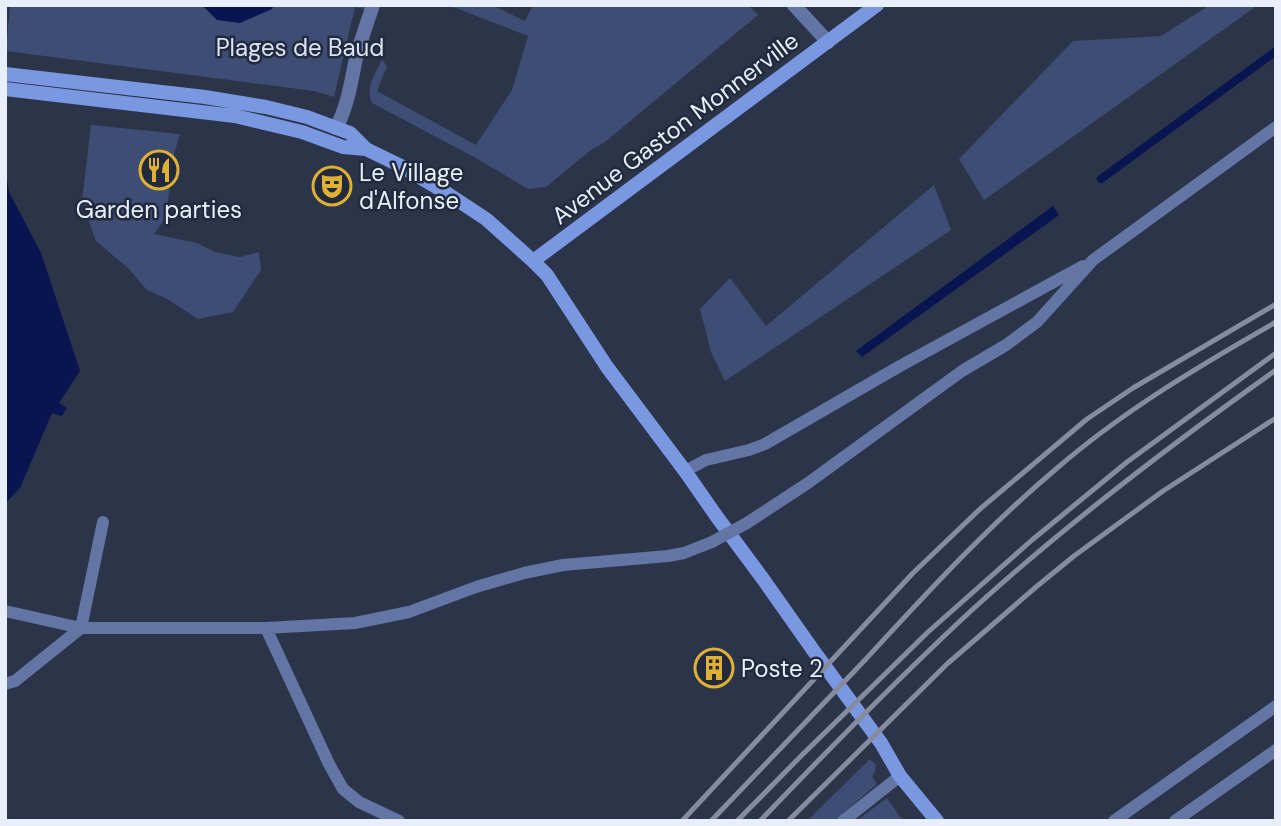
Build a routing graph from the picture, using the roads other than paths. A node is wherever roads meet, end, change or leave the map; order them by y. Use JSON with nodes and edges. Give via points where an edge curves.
{"nodes":[{"id":1,"x":373,"y":5,"type":"edge"},
{"id":2,"x":794,"y":5,"type":"edge"},
{"id":3,"x":877,"y":5,"type":"edge"},
{"id":4,"x":828,"y":42,"type":"junction"},
{"id":5,"x":6,"y":74,"type":"edge"},
{"id":6,"x":5,"y":89,"type":"edge"},
{"id":7,"x":1276,"y":127,"type":"edge"},
{"id":8,"x":337,"y":128,"type":"junction"},
{"id":9,"x":366,"y":149,"type":"junction"},
{"id":10,"x":1093,"y":260,"type":"junction"},
{"id":11,"x":533,"y":261,"type":"junction"},
{"id":12,"x":685,"y":471,"type":"junction"},
{"id":13,"x":103,"y":522,"type":"dead end"},
{"id":14,"x":5,"y":611,"type":"edge"},
{"id":15,"x":81,"y":628,"type":"junction"},
{"id":16,"x":266,"y":628,"type":"junction"},
{"id":17,"x":5,"y":684,"type":"edge"},
{"id":18,"x":1276,"y":706,"type":"edge"},
{"id":19,"x":1276,"y":750,"type":"edge"},
{"id":20,"x":900,"y":776,"type":"junction"},
{"id":21,"x":399,"y":821,"type":"edge"},
{"id":22,"x":843,"y":821,"type":"edge"},
{"id":23,"x":937,"y":821,"type":"edge"},
{"id":24,"x":1114,"y":821,"type":"edge"},
{"id":25,"x":1175,"y":821,"type":"edge"}],
"edges":[{"from":1,"to":8,"type":"street"},
{"from":2,"to":4,"type":"street"},
{"from":3,"to":4,"type":"main road","name":"Avenue Gaston Monnerville"},
{"from":4,"to":11,"type":"main road","name":"Avenue Gaston Monnerville"},
{"from":5,"to":8,"type":"main road","via":[[238,102]]},
{"from":6,"to":9,"type":"main road","via":[[235,116]]},
{"from":7,"to":10,"type":"lane"},
{"from":8,"to":9,"type":"main road","via":[[350,133]]},
{"from":9,"to":11,"type":"main road","via":[[476,212]]},
{"from":10,"to":12,"type":"lane","via":[[765,444],[706,460]]},
{"from":10,"to":16,"type":"lane","bridge":true,"via":[[1037,322],[1006,345],[962,371],[808,483],[712,542],[668,556],[524,573],[381,619]]},
{"from":11,"to":12,"type":"main road"},
{"from":12,"to":20,"type":"main road"},
{"from":13,"to":15,"type":"lane"},
{"from":14,"to":15,"type":"lane"},
{"from":15,"to":16,"type":"lane"},
{"from":15,"to":17,"type":"lane","via":[[15,681]]},
{"from":16,"to":21,"type":"lane","via":[[343,789]]},
{"from":18,"to":24,"type":"lane"},
{"from":19,"to":25,"type":"lane"},
{"from":20,"to":22,"type":"lane"},
{"from":20,"to":23,"type":"main road"}]}
